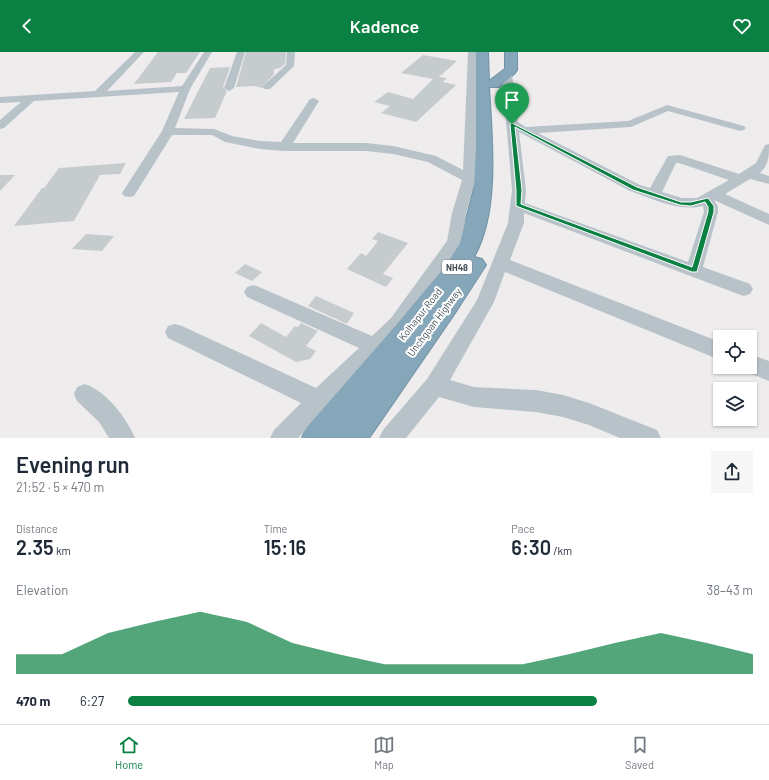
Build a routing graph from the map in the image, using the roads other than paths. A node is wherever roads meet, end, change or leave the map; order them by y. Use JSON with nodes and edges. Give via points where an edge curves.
{"nodes":[{"id":1,"x":140,"y":52,"type":"edge"},
{"id":2,"x":208,"y":52,"type":"edge"},
{"id":3,"x":241,"y":52,"type":"edge"},
{"id":4,"x":291,"y":52,"type":"edge"},
{"id":5,"x":472,"y":52,"type":"edge"},
{"id":6,"x":482,"y":52,"type":"edge"},
{"id":7,"x":492,"y":52,"type":"edge"},
{"id":8,"x":511,"y":52,"type":"edge"},
{"id":9,"x":500,"y":79,"type":"junction"},
{"id":10,"x":267,"y":87,"type":"dead end"},
{"id":11,"x":229,"y":88,"type":"dead end"},
{"id":12,"x":186,"y":89,"type":"junction"},
{"id":13,"x":98,"y":94,"type":"junction"},
{"id":14,"x":31,"y":98,"type":"junction"},
{"id":15,"x":0,"y":100,"type":"edge"},
{"id":16,"x":314,"y":101,"type":"dead end"},
{"id":17,"x":0,"y":126,"type":"edge"},
{"id":18,"x":518,"y":127,"type":"junction"},
{"id":19,"x":740,"y":128,"type":"dead end"},
{"id":20,"x":168,"y":131,"type":"junction"},
{"id":21,"x":284,"y":147,"type":"junction"},
{"id":22,"x":769,"y":148,"type":"edge"},
{"id":23,"x":765,"y":167,"type":"edge"},
{"id":24,"x":745,"y":176,"type":"junction"},
{"id":25,"x":469,"y":178,"type":"junction"},
{"id":26,"x":769,"y":180,"type":"edge"},
{"id":27,"x":128,"y":193,"type":"dead end"},
{"id":28,"x":653,"y":195,"type":"junction"},
{"id":29,"x":710,"y":197,"type":"junction"},
{"id":30,"x":518,"y":204,"type":"junction"},
{"id":31,"x":769,"y":220,"type":"edge"},
{"id":32,"x":501,"y":263,"type":"junction"},
{"id":33,"x":694,"y":270,"type":"junction"},
{"id":34,"x":744,"y":289,"type":"dead end"},
{"id":35,"x":253,"y":292,"type":"dead end"},
{"id":36,"x":175,"y":332,"type":"dead end"},
{"id":37,"x":374,"y":346,"type":"junction"},
{"id":38,"x":713,"y":349,"type":"edge"},
{"id":39,"x":757,"y":366,"type":"edge"},
{"id":40,"x":769,"y":371,"type":"edge"},
{"id":41,"x":435,"y":386,"type":"junction"},
{"id":42,"x":84,"y":394,"type":"dead end"},
{"id":43,"x":319,"y":400,"type":"junction"},
{"id":44,"x":123,"y":438,"type":"edge"},
{"id":45,"x":282,"y":438,"type":"edge"},
{"id":46,"x":318,"y":438,"type":"edge"},
{"id":47,"x":350,"y":438,"type":"edge"},
{"id":48,"x":391,"y":438,"type":"edge"},
{"id":49,"x":649,"y":438,"type":"edge"}],
"edges":[{"from":1,"to":13,"type":"street"},
{"from":2,"to":12,"type":"street"},
{"from":3,"to":11,"type":"street"},
{"from":4,"to":10,"type":"street","via":[[290,66]]},
{"from":5,"to":25,"type":"street"},
{"from":6,"to":46,"type":"highway","name":"Kolhapur Road","number":"NH48","via":[[483,188],[471,243],[455,270]]},
{"from":7,"to":9,"type":"highway","name":"Unchgoan Highway","number":"NH48"},
{"from":8,"to":9,"type":"highway","via":[[511,70]]},
{"from":9,"to":18,"type":"street"},
{"from":9,"to":47,"type":"highway","name":"Unchgoan Highway","number":"NH48","via":[[493,150],[496,181],[486,239],[477,260],[456,294],[375,400]]},
{"from":12,"to":13,"type":"street"},
{"from":12,"to":20,"type":"street"},
{"from":13,"to":14,"type":"street"},
{"from":14,"to":15,"type":"street"},
{"from":14,"to":17,"type":"street"},
{"from":16,"to":21,"type":"street"},
{"from":18,"to":19,"type":"street","via":[[624,125],[666,108]]},
{"from":18,"to":28,"type":"street"},
{"from":18,"to":30,"type":"street"},
{"from":20,"to":21,"type":"street","via":[[214,132],[230,139]]},
{"from":20,"to":27,"type":"street"},
{"from":21,"to":25,"type":"street","via":[[366,147],[393,150],[432,158]]},
{"from":22,"to":23,"type":"street"},
{"from":23,"to":24,"type":"street"},
{"from":24,"to":26,"type":"street"},
{"from":24,"to":28,"type":"street","via":[[672,158]]},
{"from":24,"to":29,"type":"street"},
{"from":25,"to":37,"type":"street","via":[[459,213],[455,242],[398,324]]},
{"from":28,"to":29,"type":"street","via":[[691,204]]},
{"from":29,"to":31,"type":"street"},
{"from":29,"to":33,"type":"street","via":[[711,212]]},
{"from":30,"to":32,"type":"street","via":[[516,223]]},
{"from":30,"to":33,"type":"street"},
{"from":32,"to":38,"type":"street"},
{"from":32,"to":41,"type":"street","via":[[485,302]]},
{"from":33,"to":34,"type":"street"},
{"from":35,"to":37,"type":"street"},
{"from":36,"to":43,"type":"street"},
{"from":37,"to":43,"type":"street"},
{"from":39,"to":40,"type":"street"},
{"from":41,"to":48,"type":"street"},
{"from":41,"to":49,"type":"street","via":[[474,397],[536,401],[563,406]]},
{"from":42,"to":44,"type":"street","via":[[107,414]]},
{"from":43,"to":45,"type":"street"}]}
